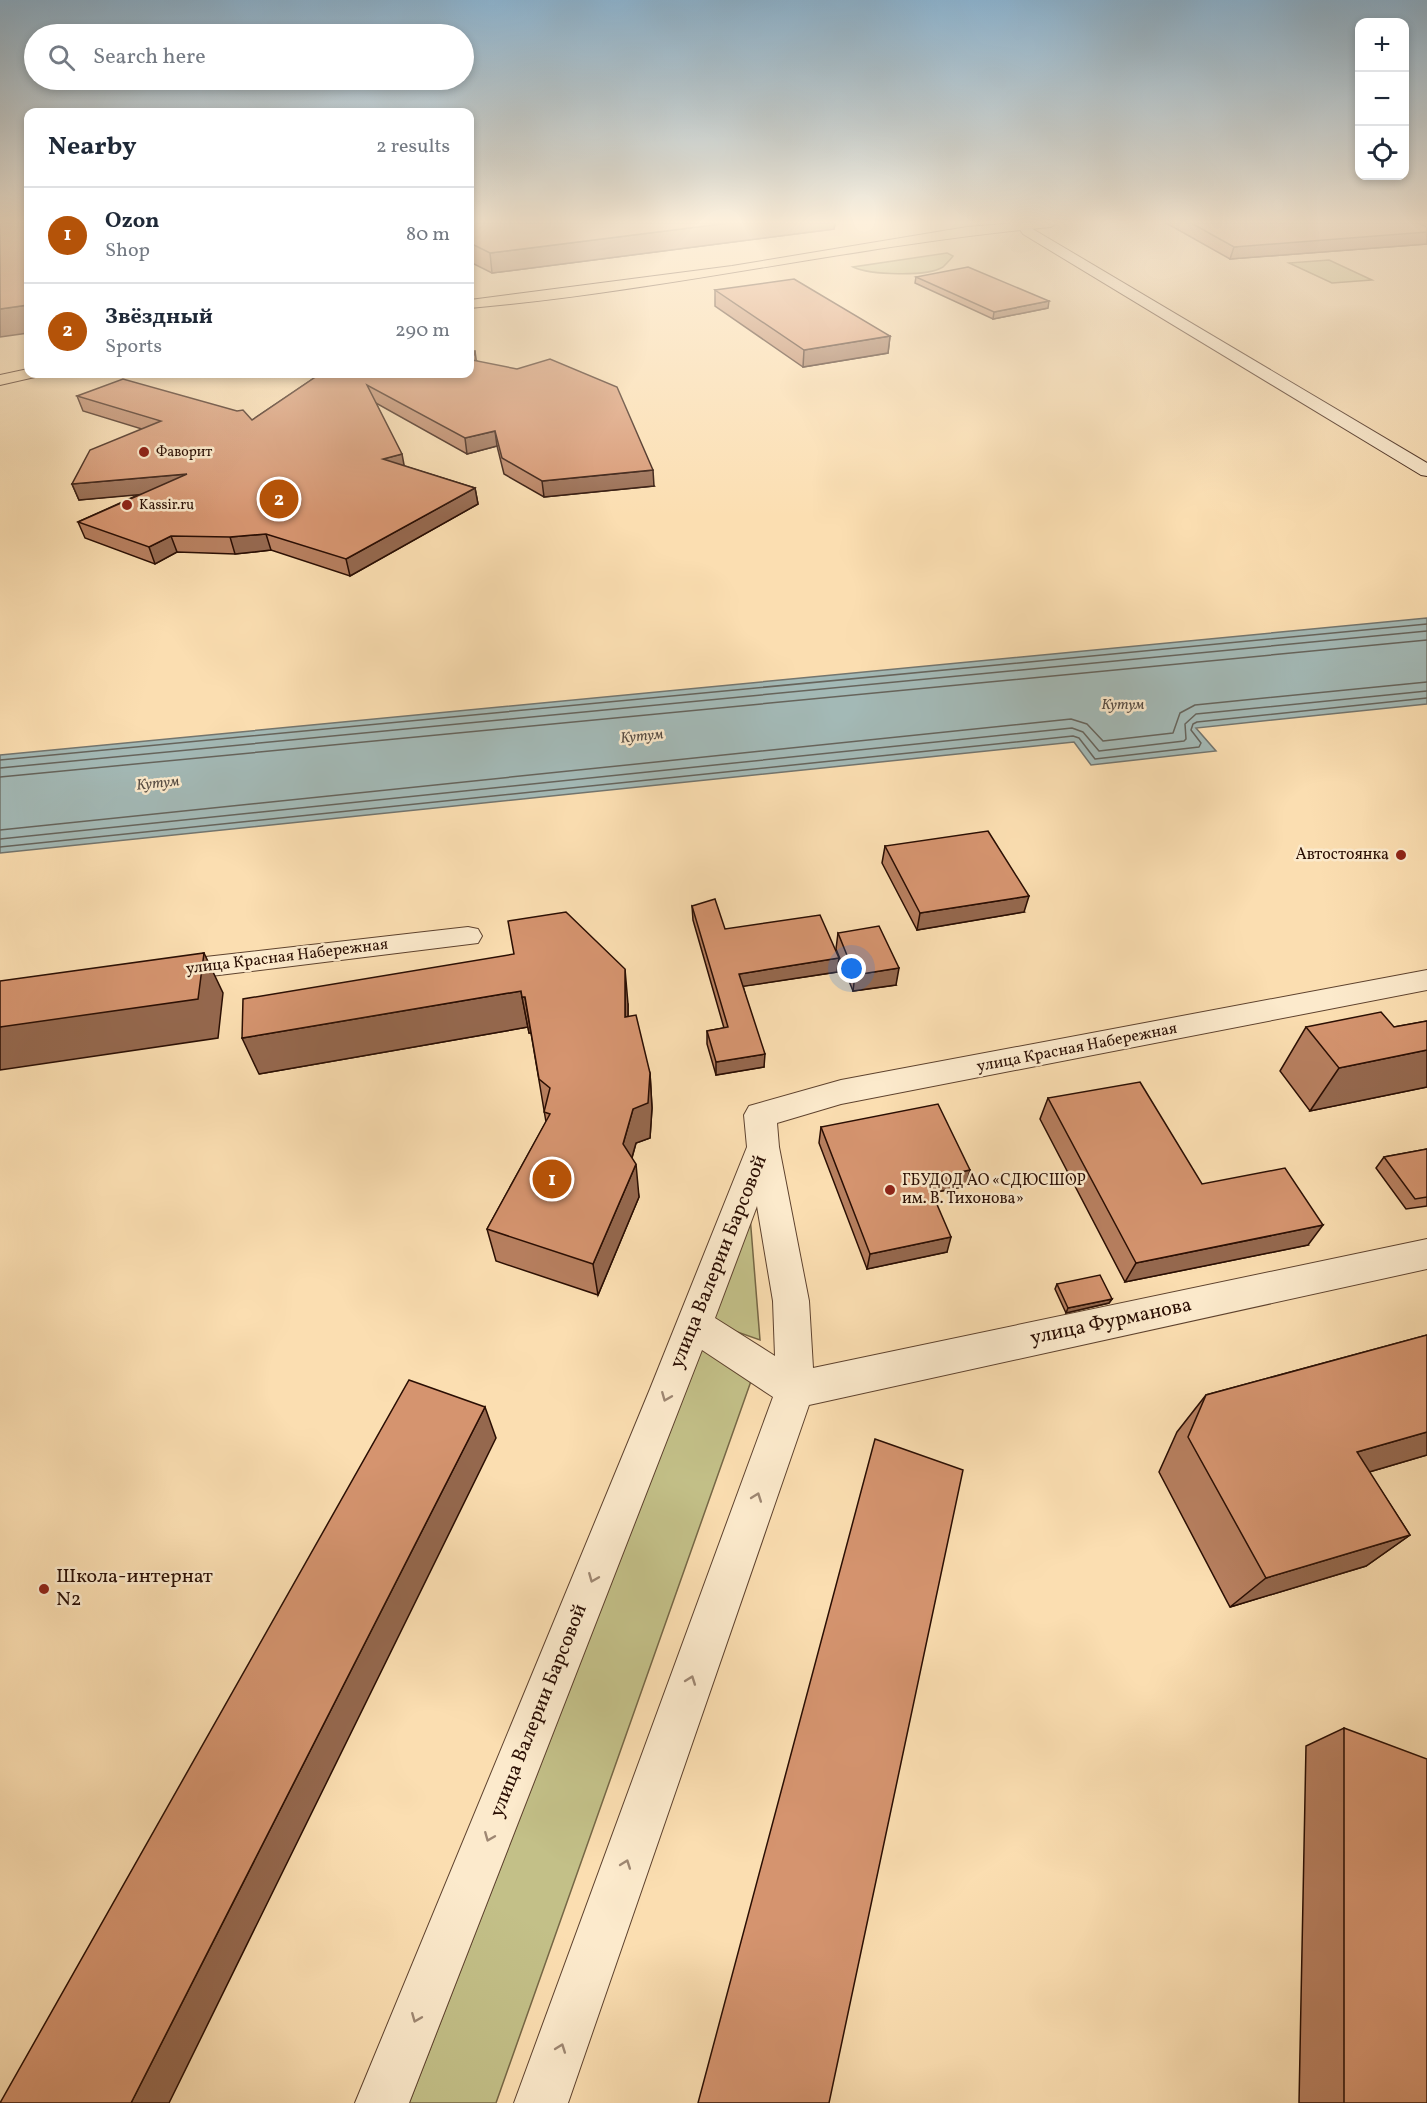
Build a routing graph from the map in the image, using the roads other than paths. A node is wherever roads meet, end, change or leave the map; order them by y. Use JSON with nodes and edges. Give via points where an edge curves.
{"nodes":[{"id":1,"x":1178,"y":321,"type":"edge"},
{"id":2,"x":24,"y":375,"type":"edge"},
{"id":3,"x":0,"y":380,"type":"edge"},
{"id":4,"x":1427,"y":471,"type":"edge"},
{"id":5,"x":468,"y":936,"type":"dead end"},
{"id":6,"x":140,"y":974,"type":"edge"},
{"id":7,"x":1427,"y":980,"type":"edge"},
{"id":8,"x":763,"y":1146,"type":"junction"},
{"id":9,"x":1427,"y":1254,"type":"edge"},
{"id":10,"x":693,"y":1324,"type":"junction"},
{"id":11,"x":795,"y":1390,"type":"junction"},
{"id":12,"x":382,"y":2103,"type":"edge"},
{"id":13,"x":541,"y":2103,"type":"edge"}],
"edges":[{"from":1,"to":4,"type":"main road"},
{"from":2,"to":3,"type":"main road"},
{"from":5,"to":6,"type":"street","name":"улица Красная Набережная"},
{"from":7,"to":8,"type":"street","name":"улица Красная Набережная","via":[[841,1092],[760,1115]]},
{"from":8,"to":10,"type":"street","name":"улица Валерии Барсовой"},
{"from":8,"to":11,"type":"street","name":"улица Валерии Барсовой","via":[[791,1301]]},
{"from":9,"to":11,"type":"street","name":"улица Фурманова"},
{"from":10,"to":11,"type":"street"},
{"from":10,"to":12,"type":"street","name":"улица Валерии Барсовой","one_way":true},
{"from":13,"to":11,"type":"street","name":"улица Валерии Барсовой","one_way":true}]}
